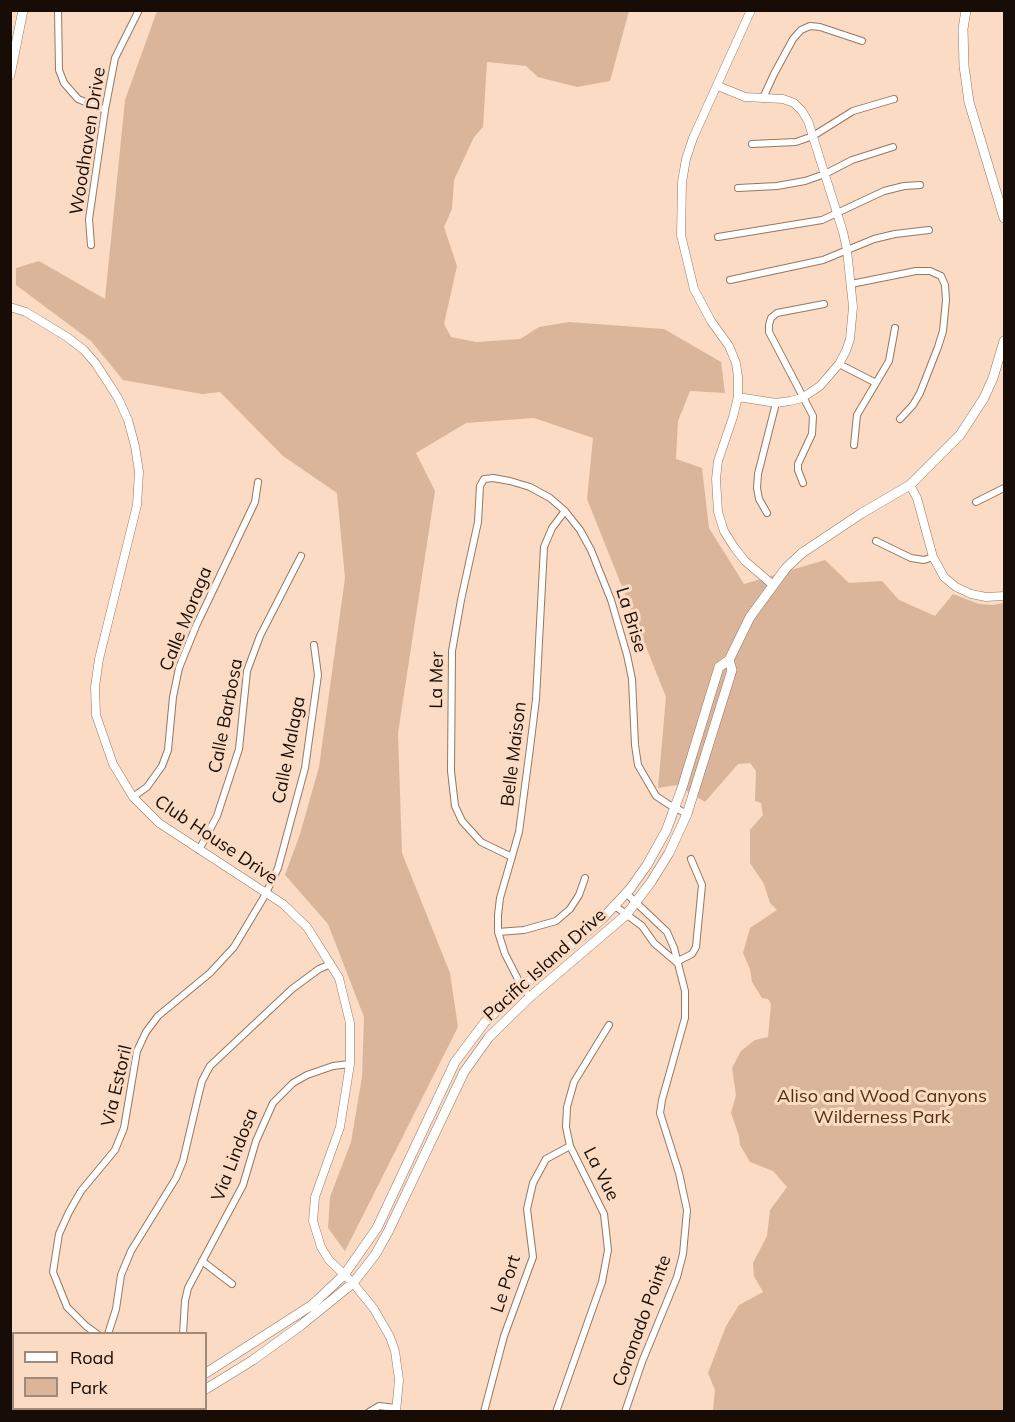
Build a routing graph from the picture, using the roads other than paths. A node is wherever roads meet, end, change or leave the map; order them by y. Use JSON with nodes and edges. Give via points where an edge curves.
{"nodes":[{"id":1,"x":23,"y":10,"type":"edge"},
{"id":2,"x":58,"y":10,"type":"edge"},
{"id":3,"x":139,"y":10,"type":"edge"},
{"id":4,"x":751,"y":10,"type":"edge"},
{"id":5,"x":966,"y":10,"type":"edge"},
{"id":6,"x":862,"y":41,"type":"dead end"},
{"id":7,"x":10,"y":75,"type":"edge"},
{"id":8,"x":718,"y":86,"type":"junction"},
{"id":9,"x":763,"y":98,"type":"junction"},
{"id":10,"x":894,"y":99,"type":"dead end"},
{"id":11,"x":105,"y":110,"type":"junction"},
{"id":12,"x":813,"y":136,"type":"junction"},
{"id":13,"x":752,"y":144,"type":"dead end"},
{"id":14,"x":892,"y":147,"type":"dead end"},
{"id":15,"x":825,"y":174,"type":"junction"},
{"id":16,"x":920,"y":185,"type":"dead end"},
{"id":17,"x":738,"y":188,"type":"dead end"},
{"id":18,"x":837,"y":214,"type":"junction"},
{"id":19,"x":1005,"y":218,"type":"edge"},
{"id":20,"x":928,"y":230,"type":"dead end"},
{"id":21,"x":718,"y":237,"type":"dead end"},
{"id":22,"x":91,"y":245,"type":"dead end"},
{"id":23,"x":847,"y":250,"type":"junction"},
{"id":24,"x":730,"y":280,"type":"dead end"},
{"id":25,"x":851,"y":284,"type":"junction"},
{"id":26,"x":824,"y":304,"type":"dead end"},
{"id":27,"x":10,"y":307,"type":"edge"},
{"id":28,"x":896,"y":328,"type":"dead end"},
{"id":29,"x":1005,"y":340,"type":"edge"},
{"id":30,"x":839,"y":364,"type":"junction"},
{"id":31,"x":876,"y":382,"type":"junction"},
{"id":32,"x":738,"y":397,"type":"junction"},
{"id":33,"x":802,"y":398,"type":"junction"},
{"id":34,"x":776,"y":403,"type":"junction"},
{"id":35,"x":900,"y":419,"type":"dead end"},
{"id":36,"x":854,"y":445,"type":"dead end"},
{"id":37,"x":484,"y":479,"type":"joint"},
{"id":38,"x":258,"y":482,"type":"dead end"},
{"id":39,"x":803,"y":483,"type":"dead end"},
{"id":40,"x":910,"y":485,"type":"junction"},
{"id":41,"x":1005,"y":488,"type":"edge"},
{"id":42,"x":976,"y":502,"type":"dead end"},
{"id":43,"x":565,"y":511,"type":"junction"},
{"id":44,"x":767,"y":513,"type":"dead end"},
{"id":45,"x":876,"y":541,"type":"dead end"},
{"id":46,"x":301,"y":556,"type":"dead end"},
{"id":47,"x":933,"y":557,"type":"junction"},
{"id":48,"x":773,"y":585,"type":"junction"},
{"id":49,"x":1005,"y":596,"type":"edge"},
{"id":50,"x":314,"y":645,"type":"dead end"},
{"id":51,"x":729,"y":660,"type":"junction"},
{"id":52,"x":133,"y":797,"type":"junction"},
{"id":53,"x":674,"y":808,"type":"junction"},
{"id":54,"x":687,"y":814,"type":"junction"},
{"id":55,"x":199,"y":850,"type":"junction"},
{"id":56,"x":512,"y":857,"type":"junction"},
{"id":57,"x":691,"y":860,"type":"dead end"},
{"id":58,"x":585,"y":878,"type":"dead end"},
{"id":59,"x":266,"y":892,"type":"junction"},
{"id":60,"x":626,"y":893,"type":"junction"},
{"id":61,"x":635,"y":903,"type":"junction"},
{"id":62,"x":615,"y":906,"type":"junction"},
{"id":63,"x":626,"y":915,"type":"junction"},
{"id":64,"x":498,"y":932,"type":"junction"},
{"id":65,"x":676,"y":962,"type":"junction"},
{"id":66,"x":332,"y":964,"type":"junction"},
{"id":67,"x":522,"y":987,"type":"junction"},
{"id":68,"x":530,"y":997,"type":"junction"},
{"id":69,"x":609,"y":1025,"type":"dead end"},
{"id":70,"x":350,"y":1064,"type":"junction"},
{"id":71,"x":570,"y":1146,"type":"junction"},
{"id":72,"x":202,"y":1261,"type":"junction"},
{"id":73,"x":344,"y":1275,"type":"junction"},
{"id":74,"x":353,"y":1283,"type":"junction"},
{"id":75,"x":232,"y":1284,"type":"dead end"},
{"id":76,"x":94,"y":1332,"type":"edge"},
{"id":77,"x":109,"y":1332,"type":"edge"},
{"id":78,"x":183,"y":1332,"type":"edge"},
{"id":79,"x":207,"y":1372,"type":"edge"},
{"id":80,"x":207,"y":1388,"type":"edge"},
{"id":81,"x":396,"y":1410,"type":"edge"},
{"id":82,"x":369,"y":1412,"type":"edge"},
{"id":83,"x":483,"y":1412,"type":"edge"},
{"id":84,"x":556,"y":1412,"type":"edge"},
{"id":85,"x":625,"y":1412,"type":"edge"}],
"edges":[{"from":1,"to":7,"type":"main road"},
{"from":2,"to":11,"type":"street","via":[[64,83],[78,99]]},
{"from":3,"to":11,"type":"street","name":"Woodhaven Drive","via":[[116,58]]},
{"from":4,"to":8,"type":"street"},
{"from":5,"to":19,"type":"main road","via":[[964,66],[969,102]]},
{"from":6,"to":9,"type":"street","via":[[820,27],[801,30]]},
{"from":8,"to":9,"type":"street","via":[[745,97]]},
{"from":8,"to":32,"type":"street","via":[[686,159],[681,235],[700,303],[736,363]]},
{"from":9,"to":12,"type":"street","via":[[794,103]]},
{"from":10,"to":12,"type":"street","via":[[853,111]]},
{"from":11,"to":22,"type":"street","name":"Woodhaven Drive","via":[[89,219]]},
{"from":12,"to":13,"type":"street","via":[[796,142]]},
{"from":12,"to":15,"type":"street"},
{"from":14,"to":15,"type":"street"},
{"from":15,"to":17,"type":"street","via":[[791,184]]},
{"from":15,"to":18,"type":"street"},
{"from":16,"to":18,"type":"street","via":[[884,191]]},
{"from":18,"to":21,"type":"street","via":[[797,225]]},
{"from":18,"to":23,"type":"street"},
{"from":20,"to":23,"type":"street","via":[[896,234]]},
{"from":23,"to":24,"type":"street","via":[[823,260]]},
{"from":23,"to":25,"type":"street"},
{"from":25,"to":30,"type":"street","via":[[850,339]]},
{"from":25,"to":35,"type":"street","via":[[916,271],[941,276],[946,300],[943,331],[920,393]]},
{"from":26,"to":33,"type":"street","via":[[777,313],[769,325]]},
{"from":27,"to":52,"type":"street","name":"Club House Drive","via":[[26,312],[84,350],[118,398],[135,446],[139,472],[136,505],[99,659],[95,701],[106,748]]},
{"from":28,"to":31,"type":"street","via":[[889,361]]},
{"from":29,"to":40,"type":"main road","name":"Pacific Island Drive","via":[[993,378],[972,418]]},
{"from":30,"to":31,"type":"street"},
{"from":30,"to":33,"type":"street","via":[[820,386]]},
{"from":31,"to":36,"type":"street","via":[[857,414]]},
{"from":32,"to":34,"type":"street"},
{"from":32,"to":48,"type":"street","via":[[718,460],[718,512],[734,547]]},
{"from":33,"to":34,"type":"street"},
{"from":33,"to":39,"type":"street","via":[[813,416],[814,427],[798,464]]},
{"from":34,"to":44,"type":"street","via":[[758,474],[759,499]]},
{"from":37,"to":43,"type":"street","name":"La Brise","via":[[510,481],[530,488]]},
{"from":37,"to":56,"type":"street","name":"La Mer","via":[[452,651],[451,771],[455,806],[470,833]]},
{"from":38,"to":52,"type":"street","name":"Calle Moraga","via":[[255,502],[179,668],[168,750],[162,766],[147,787]]},
{"from":40,"to":47,"type":"street"},
{"from":40,"to":48,"type":"main road","name":"Pacific Island Drive","via":[[818,542],[786,568]]},
{"from":41,"to":42,"type":"street"},
{"from":43,"to":53,"type":"street","name":"La Brise","via":[[591,550],[622,636],[632,679],[638,765],[656,796]]},
{"from":43,"to":56,"type":"street","name":"Belle Maison","via":[[544,547],[536,699]]},
{"from":45,"to":47,"type":"street","via":[[911,558]]},
{"from":46,"to":55,"type":"street","name":"Calle Barbosa","via":[[260,636],[247,671],[236,761],[217,816]]},
{"from":47,"to":49,"type":"street","via":[[944,577],[956,587],[986,597]]},
{"from":48,"to":51,"type":"main road","name":"Pacific Island Drive","via":[[750,616]]},
{"from":50,"to":59,"type":"street","name":"Calle Malaga","via":[[318,675],[305,768],[278,868]]},
{"from":51,"to":53,"type":"main road","name":"Pacific Island Drive","via":[[719,667]]},
{"from":51,"to":54,"type":"main road","name":"Pacific Island Drive","via":[[732,670]]},
{"from":52,"to":55,"type":"street","name":"Club House Drive","via":[[159,823]]},
{"from":53,"to":54,"type":"street","name":"La Brise"},
{"from":53,"to":60,"type":"main road","name":"Pacific Island Drive","via":[[647,865]]},
{"from":54,"to":61,"type":"main road","name":"Pacific Island Drive","via":[[669,853]]},
{"from":55,"to":59,"type":"street","name":"Club House Drive"},
{"from":56,"to":64,"type":"street","name":"Belle Maison","via":[[500,898]]},
{"from":57,"to":65,"type":"street","via":[[702,885],[696,947],[692,954]]},
{"from":58,"to":64,"type":"street","via":[[570,909],[556,921]]},
{"from":59,"to":66,"type":"street","name":"Club House Drive","via":[[307,927]]},
{"from":59,"to":76,"type":"street","name":"Via Estoril","via":[[234,947],[210,973],[158,1016],[146,1032],[138,1051],[124,1128],[116,1150],[81,1191],[59,1234],[53,1272],[67,1307]]},
{"from":60,"to":61,"type":"street","name":"Coronado Pointe"},
{"from":60,"to":62,"type":"main road","name":"Pacific Island Drive"},
{"from":61,"to":63,"type":"main road","name":"Pacific Island Drive"},
{"from":61,"to":65,"type":"street","name":"Coronado Pointe","via":[[667,932]]},
{"from":62,"to":63,"type":"street"},
{"from":62,"to":67,"type":"main road","name":"Pacific Island Drive"},
{"from":63,"to":65,"type":"street"},
{"from":63,"to":68,"type":"main road","name":"Pacific Island Drive"},
{"from":64,"to":67,"type":"street","name":"Belle Maison"},
{"from":65,"to":85,"type":"street","name":"Coronado Pointe","via":[[685,991],[685,1017],[660,1113],[683,1191],[686,1230],[677,1276]]},
{"from":66,"to":70,"type":"street","name":"Club House Drive","via":[[350,1023]]},
{"from":66,"to":77,"type":"street","via":[[292,989],[210,1066],[202,1081],[176,1178],[131,1251],[121,1275]]},
{"from":67,"to":68,"type":"street","name":"Belle Maison"},
{"from":67,"to":73,"type":"main road","name":"Pacific Island Drive","via":[[485,1022],[455,1062],[377,1228]]},
{"from":68,"to":74,"type":"main road","name":"Pacific Island Drive","via":[[489,1037],[464,1072],[403,1205],[375,1255]]},
{"from":69,"to":71,"type":"street","name":"La Vue","via":[[573,1082],[566,1128]]},
{"from":70,"to":72,"type":"street","name":"Via Lindosa","via":[[307,1075],[273,1103],[243,1185]]},
{"from":70,"to":73,"type":"street","name":"Club House Drive","via":[[340,1127],[313,1212],[321,1247]]},
{"from":71,"to":83,"type":"street","name":"Le Port","via":[[546,1159],[533,1183],[527,1209],[532,1257]]},
{"from":71,"to":84,"type":"street","name":"La Vue","via":[[604,1214],[608,1250],[602,1282]]},
{"from":72,"to":75,"type":"street"},
{"from":72,"to":78,"type":"street","name":"Via Lindosa","via":[[184,1301]]},
{"from":73,"to":74,"type":"street","name":"Club House Drive"},
{"from":73,"to":79,"type":"main road","name":"Pacific Island Drive","via":[[312,1305]]},
{"from":74,"to":80,"type":"main road","name":"Pacific Island Drive","via":[[253,1360]]},
{"from":74,"to":81,"type":"street","name":"Club House Drive","via":[[379,1317],[395,1351],[399,1380]]},
{"from":81,"to":82,"type":"street","via":[[379,1406]]}]}
